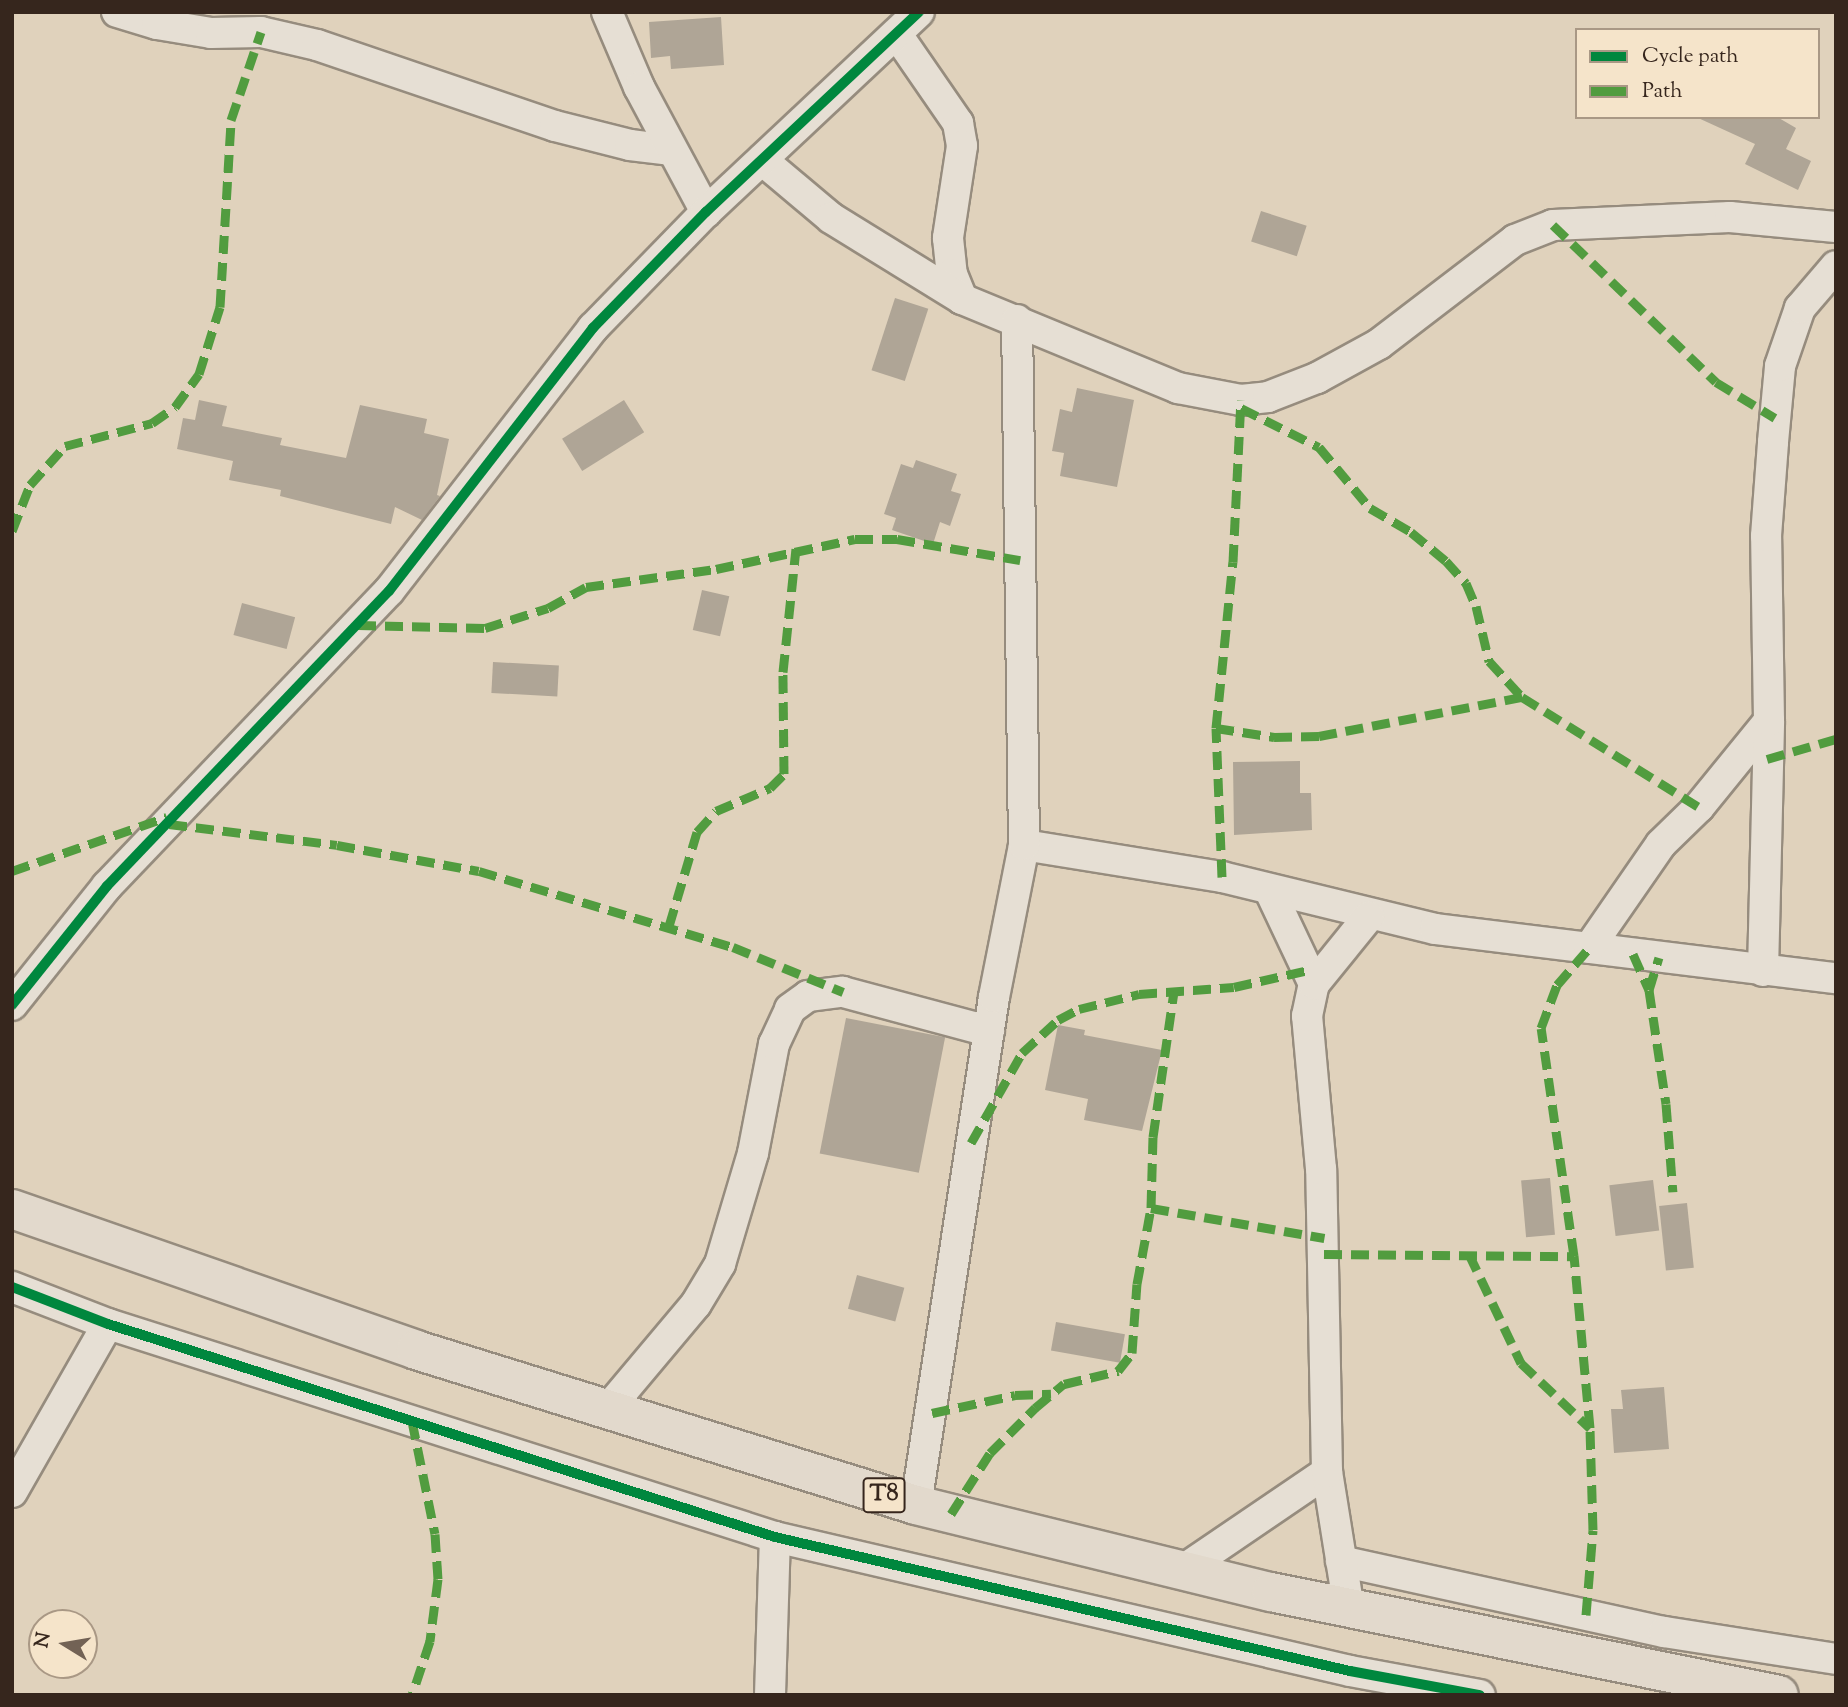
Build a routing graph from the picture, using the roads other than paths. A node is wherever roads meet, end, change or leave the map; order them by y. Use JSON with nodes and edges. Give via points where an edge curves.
{"nodes":[{"id":1,"x":117,"y":12,"type":"edge"},
{"id":2,"x":607,"y":12,"type":"edge"},
{"id":3,"x":919,"y":12,"type":"edge"},
{"id":4,"x":261,"y":22,"type":"edge"},
{"id":5,"x":898,"y":36,"type":"junction"},
{"id":6,"x":670,"y":150,"type":"junction"},
{"id":7,"x":762,"y":160,"type":"junction"},
{"id":8,"x":706,"y":212,"type":"junction"},
{"id":9,"x":1836,"y":227,"type":"edge"},
{"id":10,"x":1836,"y":266,"type":"edge"},
{"id":11,"x":962,"y":299,"type":"junction"},
{"id":12,"x":1017,"y":320,"type":"junction"},
{"id":13,"x":1769,"y":721,"type":"junction"},
{"id":14,"x":1024,"y":845,"type":"junction"},
{"id":15,"x":1271,"y":892,"type":"junction"},
{"id":16,"x":1369,"y":916,"type":"junction"},
{"id":17,"x":1589,"y":948,"type":"junction"},
{"id":18,"x":1763,"y":971,"type":"junction"},
{"id":19,"x":1836,"y":978,"type":"edge"},
{"id":20,"x":1314,"y":984,"type":"junction"},
{"id":21,"x":12,"y":1005,"type":"edge"},
{"id":22,"x":989,"y":1031,"type":"junction"},
{"id":23,"x":12,"y":1209,"type":"edge"},
{"id":24,"x":12,"y":1287,"type":"edge"},
{"id":25,"x":108,"y":1324,"type":"junction"},
{"id":26,"x":607,"y":1410,"type":"junction"},
{"id":27,"x":1326,"y":1472,"type":"junction"},
{"id":28,"x":12,"y":1493,"type":"edge"},
{"id":29,"x":916,"y":1505,"type":"junction"},
{"id":30,"x":775,"y":1537,"type":"junction"},
{"id":31,"x":1341,"y":1561,"type":"junction"},
{"id":32,"x":1180,"y":1572,"type":"junction"},
{"id":33,"x":1349,"y":1609,"type":"junction"},
{"id":34,"x":1836,"y":1658,"type":"edge"},
{"id":35,"x":1349,"y":1683,"type":"edge"},
{"id":36,"x":770,"y":1695,"type":"edge"},
{"id":37,"x":1480,"y":1695,"type":"edge"},
{"id":38,"x":1779,"y":1695,"type":"edge"}],
"edges":[{"from":1,"to":4,"type":"street","via":[[211,33]]},
{"from":2,"to":6,"type":"street"},
{"from":3,"to":5,"type":"street"},
{"from":4,"to":6,"type":"street","via":[[555,126]]},
{"from":5,"to":7,"type":"street"},
{"from":5,"to":11,"type":"street","via":[[958,123],[962,146],[948,238],[952,274]]},
{"from":6,"to":8,"type":"street"},
{"from":7,"to":8,"type":"street"},
{"from":7,"to":11,"type":"street","via":[[831,218]]},
{"from":8,"to":21,"type":"street","via":[[593,328],[389,591],[107,886],[37,968]]},
{"from":9,"to":12,"type":"street","via":[[1730,217],[1553,225],[1515,240],[1379,344],[1268,397],[1241,400],[1178,388]]},
{"from":10,"to":13,"type":"street","via":[[1800,308],[1780,366],[1766,536]]},
{"from":11,"to":12,"type":"street"},
{"from":12,"to":14,"type":"street","via":[[1015,445],[1023,613]]},
{"from":13,"to":17,"type":"street","via":[[1699,807],[1661,844]]},
{"from":13,"to":18,"type":"street"},
{"from":14,"to":15,"type":"street","via":[[1222,877]]},
{"from":14,"to":22,"type":"street"},
{"from":15,"to":16,"type":"street"},
{"from":15,"to":20,"type":"street"},
{"from":16,"to":17,"type":"street"},
{"from":16,"to":20,"type":"street"},
{"from":17,"to":18,"type":"street"},
{"from":18,"to":19,"type":"street"},
{"from":20,"to":27,"type":"street","via":[[1307,1016],[1321,1183]]},
{"from":22,"to":26,"type":"street","via":[[843,992],[808,996],[790,1009],[774,1044],[753,1153],[720,1264],[696,1304]]},
{"from":22,"to":29,"type":"street"},
{"from":23,"to":26,"type":"main road","number":"T8","via":[[416,1350]]},
{"from":24,"to":25,"type":"street"},
{"from":25,"to":28,"type":"street"},
{"from":25,"to":30,"type":"street"},
{"from":26,"to":29,"type":"main road","number":"T8"},
{"from":27,"to":31,"type":"street"},
{"from":27,"to":32,"type":"street"},
{"from":29,"to":32,"type":"main road","number":"T8"},
{"from":30,"to":35,"type":"street"},
{"from":30,"to":36,"type":"street"},
{"from":31,"to":33,"type":"street"},
{"from":31,"to":34,"type":"street","via":[[1664,1632]]},
{"from":32,"to":33,"type":"main road","number":"T8"},
{"from":33,"to":38,"type":"main road","number":"T8"},
{"from":35,"to":37,"type":"street"}]}
